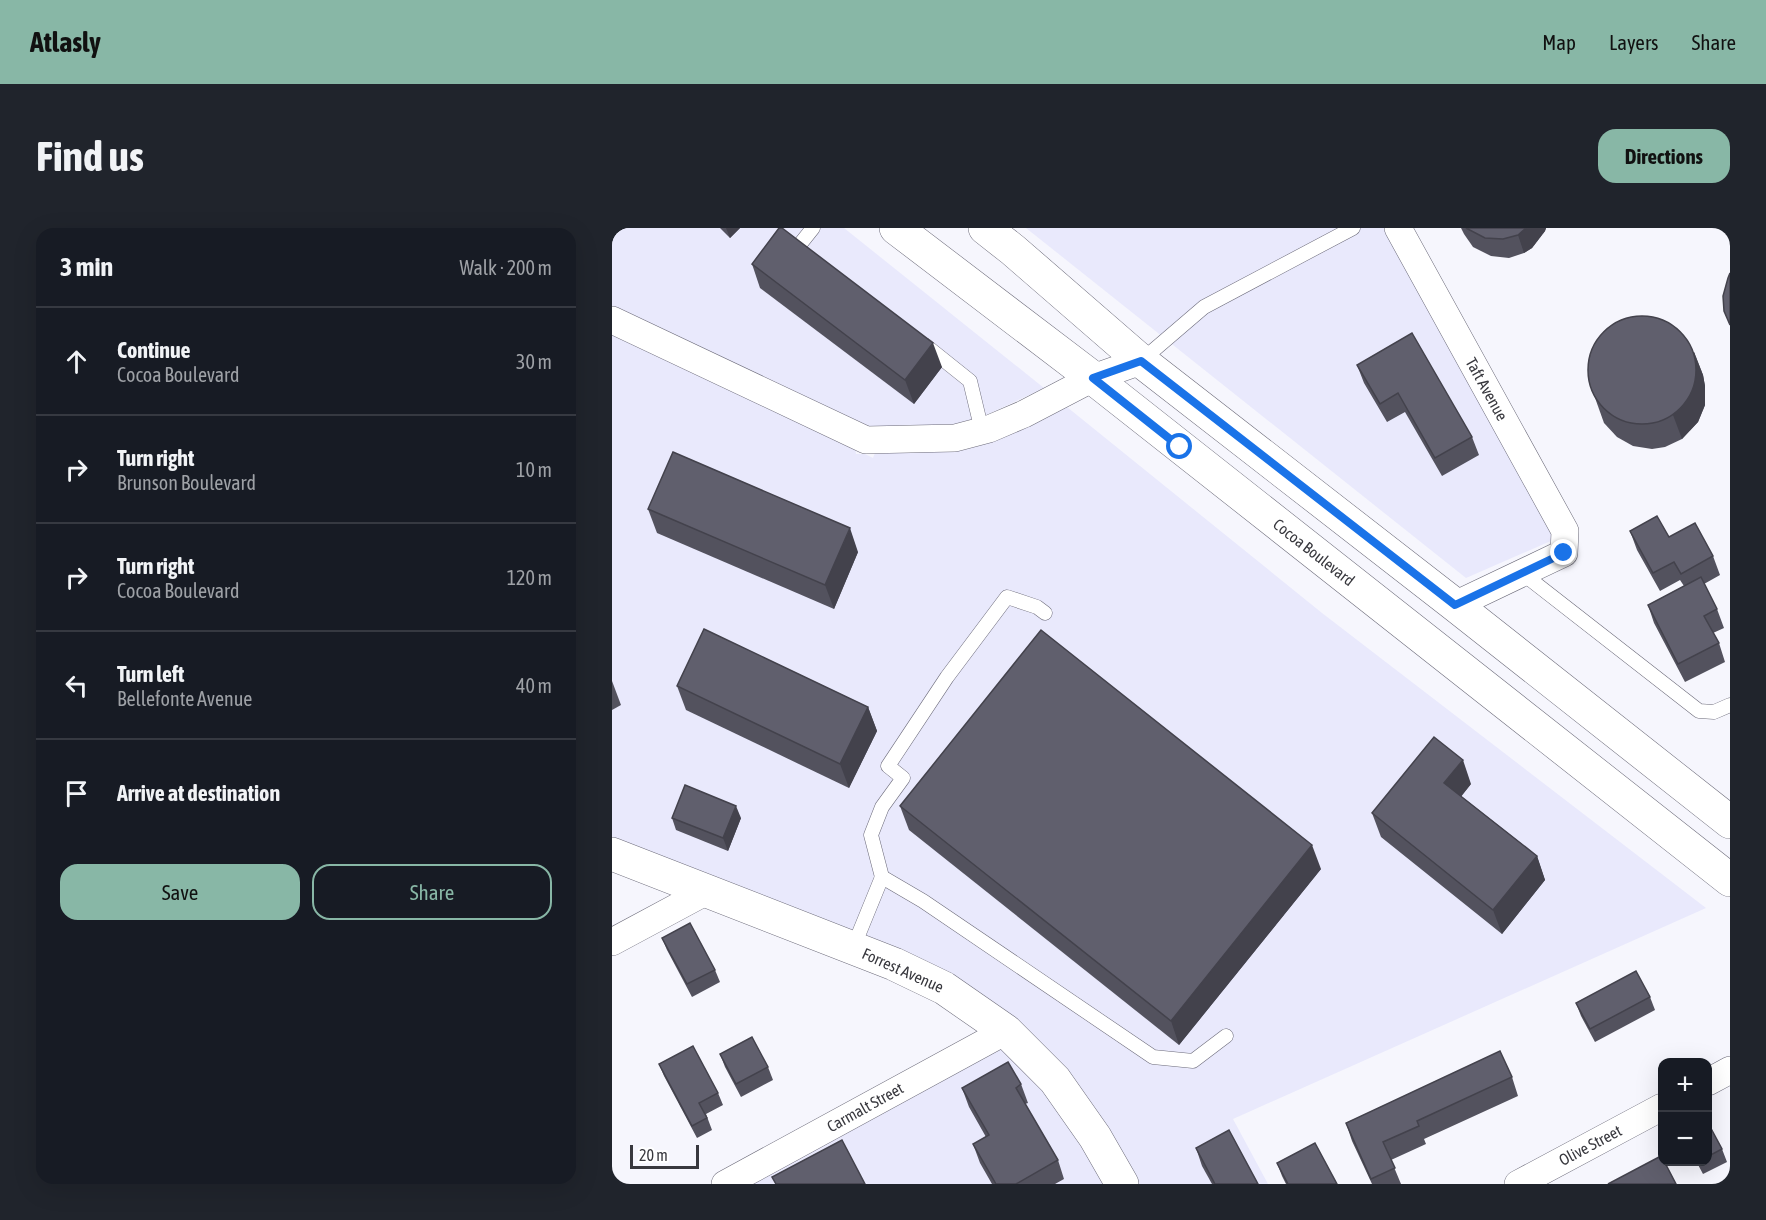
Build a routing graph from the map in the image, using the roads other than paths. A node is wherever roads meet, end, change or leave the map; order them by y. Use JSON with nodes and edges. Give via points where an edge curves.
{"nodes":[{"id":1,"x":813,"y":228,"type":"edge"},
{"id":2,"x":896,"y":228,"type":"edge"},
{"id":3,"x":985,"y":228,"type":"edge"},
{"id":4,"x":1353,"y":228,"type":"edge"},
{"id":5,"x":1398,"y":228,"type":"edge"},
{"id":6,"x":801,"y":250,"type":"edge"},
{"id":7,"x":612,"y":320,"type":"edge"},
{"id":8,"x":917,"y":338,"type":"edge"},
{"id":9,"x":1141,"y":361,"type":"junction"},
{"id":10,"x":1093,"y":378,"type":"junction"},
{"id":11,"x":982,"y":431,"type":"junction"},
{"id":12,"x":1522,"y":573,"type":"junction"},
{"id":13,"x":1455,"y":605,"type":"junction"},
{"id":14,"x":1045,"y":613,"type":"dead end"},
{"id":15,"x":1730,"y":705,"type":"edge"},
{"id":16,"x":1621,"y":794,"type":"junction"},
{"id":17,"x":1730,"y":822,"type":"edge"},
{"id":18,"x":612,"y":854,"type":"edge"},
{"id":19,"x":1730,"y":860,"type":"edge"},
{"id":20,"x":882,"y":878,"type":"junction"},
{"id":21,"x":1730,"y":880,"type":"edge"},
{"id":22,"x":707,"y":891,"type":"junction"},
{"id":23,"x":612,"y":942,"type":"edge"},
{"id":24,"x":853,"y":948,"type":"junction"},
{"id":25,"x":1006,"y":1031,"type":"junction"},
{"id":26,"x":1226,"y":1036,"type":"dead end"},
{"id":27,"x":1730,"y":1070,"type":"edge"},
{"id":28,"x":1712,"y":1080,"type":"edge"},
{"id":29,"x":1658,"y":1109,"type":"edge"},
{"id":30,"x":725,"y":1184,"type":"edge"},
{"id":31,"x":1122,"y":1184,"type":"edge"},
{"id":32,"x":1518,"y":1184,"type":"edge"}],
"edges":[{"from":1,"to":6,"type":"lane"},
{"from":2,"to":10,"type":"main road","name":"Cocoa Boulevard"},
{"from":3,"to":9,"type":"main road"},
{"from":4,"to":9,"type":"lane","via":[[1204,307]]},
{"from":5,"to":12,"type":"street","name":"Taft Avenue","via":[[1565,531],[1564,553]]},
{"from":7,"to":11,"type":"street","via":[[866,440],[955,438]]},
{"from":8,"to":11,"type":"lane","via":[[970,381]]},
{"from":9,"to":10,"type":"street"},
{"from":9,"to":13,"type":"main road"},
{"from":10,"to":11,"type":"street"},
{"from":10,"to":16,"type":"main road","name":"Cocoa Boulevard"},
{"from":12,"to":13,"type":"street"},
{"from":12,"to":15,"type":"lane","via":[[1699,711],[1714,712]]},
{"from":13,"to":17,"type":"main road"},
{"from":14,"to":20,"type":"lane","via":[[1007,597],[888,766],[903,778],[882,807],[871,835]]},
{"from":16,"to":19,"type":"main road","via":[[1692,831]]},
{"from":16,"to":21,"type":"main road","name":"Cocoa Boulevard"},
{"from":18,"to":22,"type":"main road","name":"Forrest Avenue"},
{"from":20,"to":24,"type":"lane"},
{"from":20,"to":26,"type":"lane","via":[[923,901],[1153,1057],[1193,1061]]},
{"from":22,"to":23,"type":"street"},
{"from":22,"to":24,"type":"main road","name":"Forrest Avenue"},
{"from":24,"to":25,"type":"main road","name":"Forrest Avenue","via":[[944,988]]},
{"from":25,"to":30,"type":"street","name":"Carmalt Street"},
{"from":25,"to":31,"type":"main road","name":"Forrest Avenue","via":[[1055,1080]]},
{"from":27,"to":28,"type":"street"},
{"from":29,"to":32,"type":"street","name":"Olive Street"}]}
